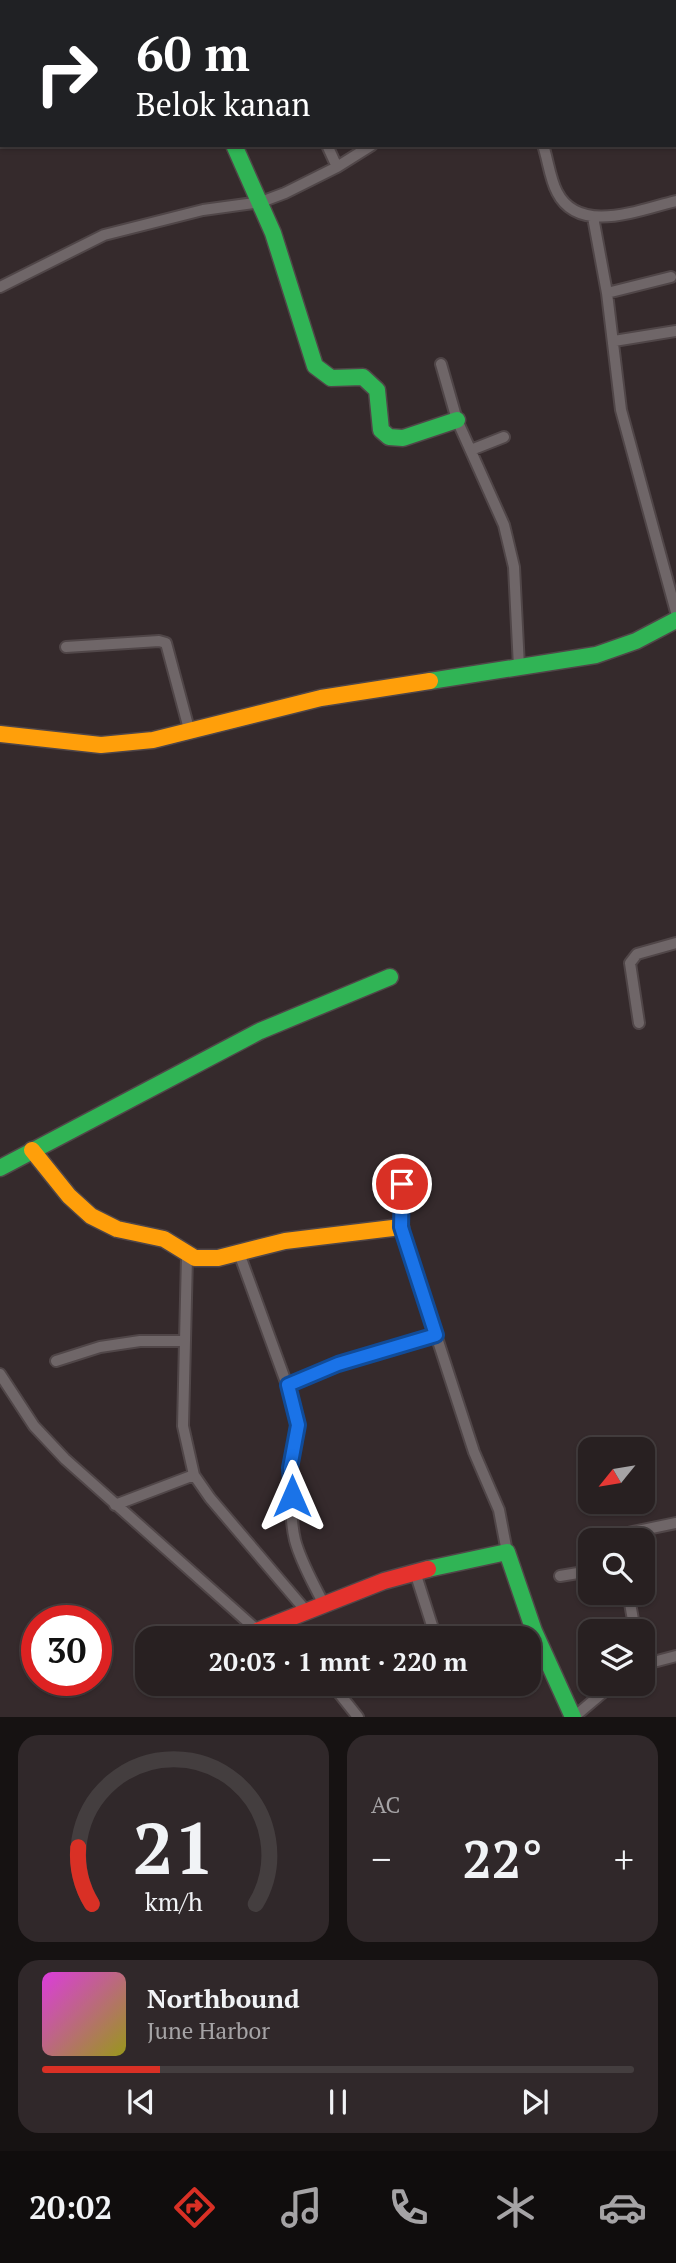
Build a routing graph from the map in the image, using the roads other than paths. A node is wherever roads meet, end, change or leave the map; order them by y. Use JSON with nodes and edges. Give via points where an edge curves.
{"nodes":[{"id":1,"x":235,"y":147,"type":"edge"},
{"id":2,"x":328,"y":147,"type":"edge"},
{"id":3,"x":369,"y":147,"type":"edge"},
{"id":4,"x":544,"y":147,"type":"edge"},
{"id":5,"x":337,"y":167,"type":"junction"},
{"id":6,"x":676,"y":201,"type":"edge"},
{"id":7,"x":261,"y":202,"type":"junction"},
{"id":8,"x":593,"y":217,"type":"junction"},
{"id":9,"x":671,"y":277,"type":"dead end"},
{"id":10,"x":0,"y":288,"type":"edge"},
{"id":11,"x":607,"y":293,"type":"junction"},
{"id":12,"x":676,"y":331,"type":"edge"},
{"id":13,"x":614,"y":341,"type":"junction"},
{"id":14,"x":441,"y":364,"type":"dead end"},
{"id":15,"x":457,"y":420,"type":"junction"},
{"id":16,"x":504,"y":437,"type":"dead end"},
{"id":17,"x":471,"y":450,"type":"junction"},
{"id":18,"x":676,"y":612,"type":"edge"},
{"id":19,"x":676,"y":620,"type":"edge"},
{"id":20,"x":66,"y":647,"type":"dead end"},
{"id":21,"x":519,"y":667,"type":"junction"},
{"id":22,"x":189,"y":729,"type":"junction"},
{"id":23,"x":0,"y":734,"type":"edge"},
{"id":24,"x":676,"y":943,"type":"edge"},
{"id":25,"x":390,"y":976,"type":"dead end"},
{"id":26,"x":639,"y":1023,"type":"dead end"},
{"id":27,"x":32,"y":1150,"type":"junction"},
{"id":28,"x":402,"y":1160,"type":"dead end"},
{"id":29,"x":0,"y":1168,"type":"edge"},
{"id":30,"x":401,"y":1227,"type":"junction"},
{"id":31,"x":239,"y":1253,"type":"junction"},
{"id":32,"x":187,"y":1256,"type":"junction"},
{"id":33,"x":436,"y":1335,"type":"junction"},
{"id":34,"x":184,"y":1341,"type":"junction"},
{"id":35,"x":56,"y":1361,"type":"dead end"},
{"id":36,"x":0,"y":1374,"type":"edge"},
{"id":37,"x":288,"y":1385,"type":"junction"},
{"id":38,"x":194,"y":1475,"type":"junction"},
{"id":39,"x":115,"y":1505,"type":"junction"},
{"id":40,"x":676,"y":1523,"type":"edge"},
{"id":41,"x":652,"y":1528,"type":"edge"},
{"id":42,"x":507,"y":1552,"type":"junction"},
{"id":43,"x":415,"y":1572,"type":"junction"},
{"id":44,"x":578,"y":1573,"type":"edge"},
{"id":45,"x":560,"y":1576,"type":"dead end"},
{"id":46,"x":324,"y":1605,"type":"junction"},
{"id":47,"x":307,"y":1612,"type":"junction"},
{"id":48,"x":252,"y":1626,"type":"edge"},
{"id":49,"x":278,"y":1626,"type":"edge"},
{"id":50,"x":432,"y":1626,"type":"edge"},
{"id":51,"x":676,"y":1656,"type":"edge"},
{"id":52,"x":655,"y":1662,"type":"edge"},
{"id":53,"x":341,"y":1696,"type":"edge"},
{"id":54,"x":598,"y":1696,"type":"edge"},
{"id":55,"x":358,"y":1717,"type":"edge"},
{"id":56,"x":573,"y":1717,"type":"edge"}],
"edges":[{"from":1,"to":7,"type":"street"},
{"from":2,"to":5,"type":"street"},
{"from":3,"to":5,"type":"street"},
{"from":4,"to":8,"type":"street","via":[[557,192],[567,205]]},
{"from":5,"to":7,"type":"street"},
{"from":6,"to":8,"type":"street"},
{"from":7,"to":10,"type":"street","via":[[203,209],[104,235]]},
{"from":7,"to":15,"type":"street","via":[[321,374],[337,380],[363,377],[373,385],[381,430],[389,437],[403,438]]},
{"from":8,"to":11,"type":"street"},
{"from":9,"to":11,"type":"street"},
{"from":11,"to":13,"type":"street"},
{"from":12,"to":13,"type":"street"},
{"from":13,"to":18,"type":"street","via":[[621,410]]},
{"from":14,"to":15,"type":"street"},
{"from":15,"to":17,"type":"street"},
{"from":16,"to":17,"type":"street"},
{"from":17,"to":21,"type":"street","via":[[504,524],[514,567]]},
{"from":19,"to":21,"type":"street","via":[[614,650]]},
{"from":20,"to":22,"type":"street","via":[[166,643]]},
{"from":21,"to":22,"type":"street","via":[[321,698]]},
{"from":22,"to":23,"type":"street","via":[[153,740],[101,745]]},
{"from":24,"to":26,"type":"street","via":[[632,958]]},
{"from":25,"to":27,"type":"street","via":[[260,1031]]},
{"from":27,"to":29,"type":"street"},
{"from":27,"to":32,"type":"street","via":[[75,1201],[102,1224],[164,1238]]},
{"from":28,"to":30,"type":"street"},
{"from":30,"to":31,"type":"street","via":[[267,1244]]},
{"from":30,"to":33,"type":"street"},
{"from":31,"to":32,"type":"street","via":[[209,1259]]},
{"from":31,"to":37,"type":"street"},
{"from":32,"to":34,"type":"street"},
{"from":33,"to":37,"type":"street","via":[[338,1364]]},
{"from":33,"to":42,"type":"street","via":[[474,1452],[499,1510]]},
{"from":34,"to":35,"type":"street","via":[[100,1347]]},
{"from":34,"to":38,"type":"street","via":[[183,1426]]},
{"from":36,"to":39,"type":"street","via":[[34,1426]]},
{"from":37,"to":46,"type":"street","via":[[298,1425],[290,1468],[292,1524]]},
{"from":38,"to":39,"type":"street"},
{"from":38,"to":47,"type":"street"},
{"from":39,"to":48,"type":"street"},
{"from":40,"to":41,"type":"street"},
{"from":42,"to":43,"type":"street"},
{"from":42,"to":56,"type":"street","via":[[534,1631]]},
{"from":43,"to":46,"type":"street"},
{"from":43,"to":50,"type":"street"},
{"from":44,"to":45,"type":"street"},
{"from":46,"to":47,"type":"street"},
{"from":47,"to":49,"type":"street"},
{"from":51,"to":52,"type":"street"},
{"from":53,"to":55,"type":"street"},
{"from":54,"to":56,"type":"street"}]}
